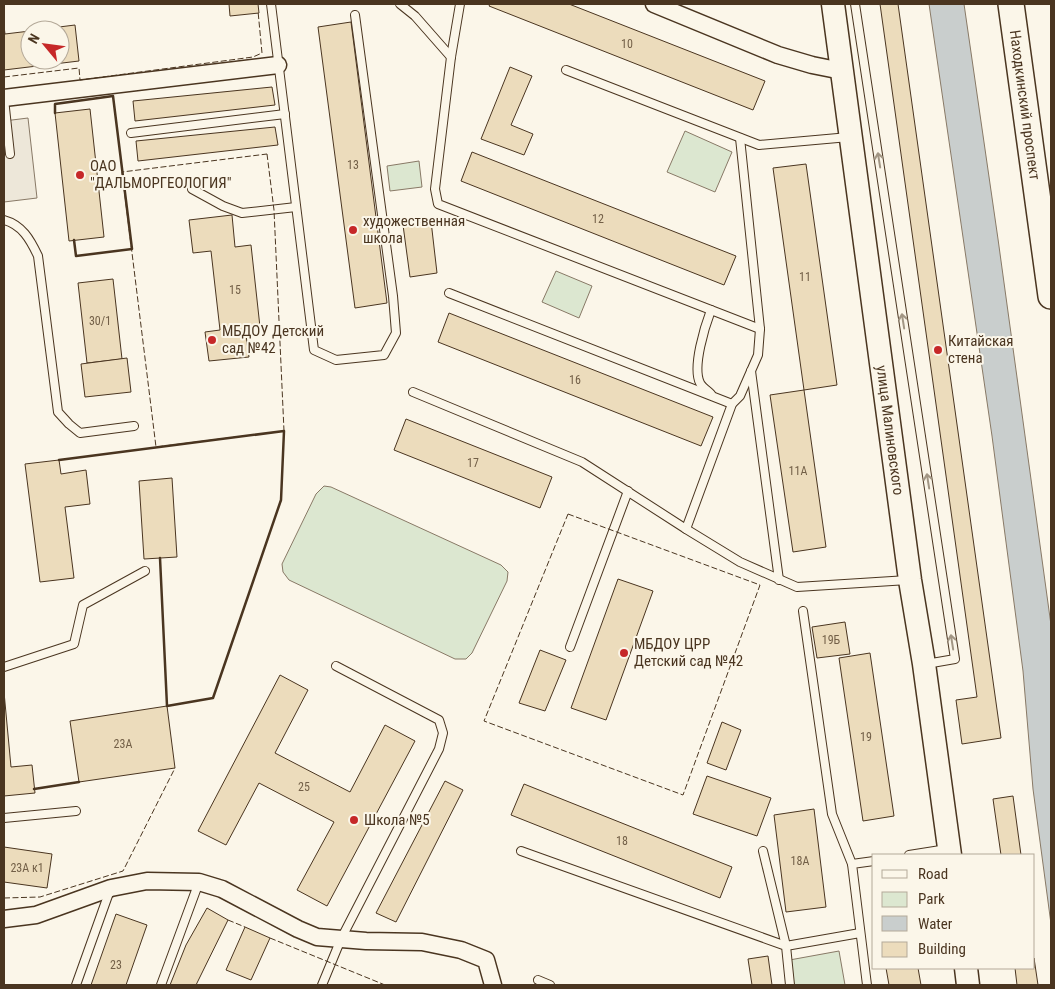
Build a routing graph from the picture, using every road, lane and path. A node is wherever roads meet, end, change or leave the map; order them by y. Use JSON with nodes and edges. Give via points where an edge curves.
{"nodes":[{"id":1,"x":271,"y":4,"type":"edge"},
{"id":2,"x":400,"y":4,"type":"edge"},
{"id":3,"x":460,"y":4,"type":"edge"},
{"id":4,"x":654,"y":4,"type":"edge"},
{"id":5,"x":833,"y":4,"type":"edge"},
{"id":6,"x":855,"y":4,"type":"edge"},
{"id":7,"x":1011,"y":4,"type":"edge"},
{"id":8,"x":356,"y":15,"type":"dead end"},
{"id":9,"x":452,"y":57,"type":"junction"},
{"id":10,"x":278,"y":65,"type":"junction"},
{"id":11,"x":566,"y":70,"type":"dead end"},
{"id":12,"x":842,"y":71,"type":"junction"},
{"id":13,"x":4,"y":98,"type":"edge"},
{"id":14,"x":285,"y":114,"type":"junction"},
{"id":15,"x":131,"y":132,"type":"dead end"},
{"id":16,"x":852,"y":137,"type":"junction"},
{"id":17,"x":740,"y":138,"type":"junction"},
{"id":18,"x":10,"y":154,"type":"dead end"},
{"id":19,"x":192,"y":189,"type":"dead end"},
{"id":20,"x":296,"y":207,"type":"junction"},
{"id":21,"x":4,"y":220,"type":"edge"},
{"id":22,"x":1047,"y":235,"type":"edge"},
{"id":23,"x":449,"y":292,"type":"dead end"},
{"id":24,"x":1051,"y":296,"type":"edge"},
{"id":25,"x":711,"y":310,"type":"junction"},
{"id":26,"x":760,"y":329,"type":"junction"},
{"id":27,"x":751,"y":371,"type":"junction"},
{"id":28,"x":413,"y":392,"type":"dead end"},
{"id":29,"x":713,"y":397,"type":"junction"},
{"id":30,"x":732,"y":404,"type":"junction"},
{"id":31,"x":134,"y":426,"type":"dead end"},
{"id":32,"x":628,"y":491,"type":"junction"},
{"id":33,"x":686,"y":529,"type":"junction"},
{"id":34,"x":145,"y":571,"type":"dead end"},
{"id":35,"x":779,"y":580,"type":"junction"},
{"id":36,"x":910,"y":580,"type":"junction"},
{"id":37,"x":803,"y":611,"type":"dead end"},
{"id":38,"x":570,"y":647,"type":"dead end"},
{"id":39,"x":924,"y":664,"type":"junction"},
{"id":40,"x":336,"y":666,"type":"dead end"},
{"id":41,"x":4,"y":667,"type":"edge"},
{"id":42,"x":76,"y":811,"type":"dead end"},
{"id":43,"x":4,"y":818,"type":"edge"},
{"id":44,"x":521,"y":851,"type":"dead end"},
{"id":45,"x":763,"y":851,"type":"dead end"},
{"id":46,"x":950,"y":852,"type":"edge"},
{"id":47,"x":923,"y":854,"type":"edge"},
{"id":48,"x":872,"y":860,"type":"edge"},
{"id":49,"x":852,"y":864,"type":"junction"},
{"id":50,"x":199,"y":882,"type":"junction"},
{"id":51,"x":111,"y":888,"type":"junction"},
{"id":52,"x":4,"y":919,"type":"edge"},
{"id":53,"x":860,"y":933,"type":"junction"},
{"id":54,"x":341,"y":939,"type":"junction"},
{"id":55,"x":786,"y":946,"type":"junction"},
{"id":56,"x":966,"y":969,"type":"edge"},
{"id":57,"x":538,"y":980,"type":"dead end"},
{"id":58,"x":76,"y":985,"type":"edge"},
{"id":59,"x":161,"y":985,"type":"edge"},
{"id":60,"x":322,"y":985,"type":"edge"},
{"id":61,"x":493,"y":985,"type":"edge"},
{"id":62,"x":550,"y":985,"type":"edge"},
{"id":63,"x":790,"y":985,"type":"edge"},
{"id":64,"x":867,"y":985,"type":"edge"},
{"id":65,"x":968,"y":985,"type":"edge"}],
"edges":[{"from":1,"to":10,"type":"lane"},
{"from":2,"to":9,"type":"lane"},
{"from":3,"to":9,"type":"lane"},
{"from":4,"to":12,"type":"street","via":[[778,55]]},
{"from":5,"to":12,"type":"main road","name":"улица Малиновского"},
{"from":39,"to":6,"type":"lane","one_way":true,"via":[[955,659]]},
{"from":7,"to":22,"type":"main road","name":"Находкинский проспект"},
{"from":8,"to":20,"type":"lane","via":[[393,296],[396,333],[384,355],[336,360],[314,350]]},
{"from":9,"to":25,"type":"lane","via":[[436,189],[438,204]]},
{"from":10,"to":13,"type":"street"},
{"from":10,"to":14,"type":"lane"},
{"from":11,"to":17,"type":"lane"},
{"from":12,"to":16,"type":"main road","name":"улица Малиновского"},
{"from":13,"to":18,"type":"lane"},
{"from":14,"to":15,"type":"lane"},
{"from":14,"to":20,"type":"lane"},
{"from":16,"to":17,"type":"lane","via":[[759,145]]},
{"from":16,"to":36,"type":"main road","name":"улица Малиновского"},
{"from":17,"to":26,"type":"lane"},
{"from":19,"to":20,"type":"lane","via":[[242,213]]},
{"from":21,"to":31,"type":"lane","via":[[15,223],[29,238],[38,256],[58,412],[80,433]]},
{"from":22,"to":24,"type":"main road","name":"Находкинский проспект"},
{"from":23,"to":29,"type":"lane"},
{"from":25,"to":26,"type":"lane"},
{"from":25,"to":29,"type":"lane","via":[[702,336],[698,363],[699,382]]},
{"from":26,"to":27,"type":"lane","via":[[758,355]]},
{"from":27,"to":30,"type":"lane","via":[[740,396]]},
{"from":27,"to":35,"type":"lane"},
{"from":28,"to":32,"type":"lane","via":[[582,462]]},
{"from":29,"to":30,"type":"lane"},
{"from":30,"to":33,"type":"lane"},
{"from":32,"to":33,"type":"lane"},
{"from":32,"to":38,"type":"lane"},
{"from":33,"to":35,"type":"lane","via":[[740,562]]},
{"from":34,"to":41,"type":"lane","via":[[83,605],[74,644]]},
{"from":35,"to":36,"type":"lane","via":[[797,587]]},
{"from":36,"to":39,"type":"main road","name":"улица Малиновского"},
{"from":37,"to":49,"type":"lane","via":[[832,814]]},
{"from":39,"to":46,"type":"main road","name":"улица Малиновского"},
{"from":40,"to":54,"type":"lane","via":[[439,720],[444,733],[439,749]]},
{"from":42,"to":43,"type":"lane"},
{"from":44,"to":55,"type":"lane"},
{"from":45,"to":55,"type":"lane"},
{"from":46,"to":47,"type":"lane"},
{"from":48,"to":49,"type":"lane"},
{"from":49,"to":53,"type":"lane"},
{"from":50,"to":51,"type":"street","via":[[147,881]]},
{"from":50,"to":54,"type":"street","via":[[222,889],[317,937]]},
{"from":50,"to":59,"type":"lane"},
{"from":51,"to":52,"type":"street","via":[[36,915]]},
{"from":51,"to":58,"type":"lane"},
{"from":53,"to":55,"type":"lane"},
{"from":53,"to":64,"type":"lane"},
{"from":54,"to":60,"type":"lane"},
{"from":54,"to":61,"type":"street","via":[[422,942],[461,950],[486,960]]},
{"from":55,"to":63,"type":"lane"},
{"from":56,"to":65,"type":"main road"},
{"from":57,"to":62,"type":"lane"}]}
